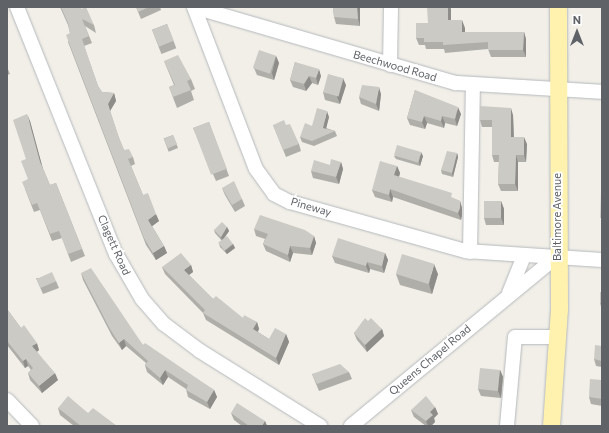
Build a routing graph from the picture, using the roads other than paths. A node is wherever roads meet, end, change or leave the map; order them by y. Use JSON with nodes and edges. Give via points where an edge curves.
{"nodes":[{"id":1,"x":17,"y":7,"type":"edge"},
{"id":2,"x":194,"y":7,"type":"edge"},
{"id":3,"x":391,"y":7,"type":"edge"},
{"id":4,"x":558,"y":7,"type":"edge"},
{"id":5,"x":390,"y":65,"type":"junction"},
{"id":6,"x":473,"y":87,"type":"junction"},
{"id":7,"x":557,"y":90,"type":"junction"},
{"id":8,"x":602,"y":92,"type":"edge"},
{"id":9,"x":470,"y":252,"type":"junction"},
{"id":10,"x":524,"y":256,"type":"junction"},
{"id":11,"x":553,"y":258,"type":"junction"},
{"id":12,"x":602,"y":260,"type":"edge"},
{"id":13,"x":509,"y":294,"type":"junction"},
{"id":14,"x":559,"y":337,"type":"junction"},
{"id":15,"x":7,"y":400,"type":"edge"},
{"id":16,"x":32,"y":426,"type":"edge"},
{"id":17,"x":320,"y":426,"type":"edge"},
{"id":18,"x":351,"y":426,"type":"edge"},
{"id":19,"x":507,"y":426,"type":"edge"},
{"id":20,"x":551,"y":426,"type":"edge"}],
"edges":[{"from":1,"to":17,"type":"street","name":"Clagett Road","via":[[116,254],[142,299],[164,324],[194,347]]},
{"from":2,"to":5,"type":"street","name":"Beechwood Road"},
{"from":2,"to":9,"type":"street","name":"Pineway","via":[[256,169],[274,194],[290,202]]},
{"from":3,"to":5,"type":"street"},
{"from":4,"to":7,"type":"main road","name":"Baltimore Avenue"},
{"from":5,"to":6,"type":"street","name":"Beechwood Road"},
{"from":6,"to":7,"type":"street","name":"Beechwood Road"},
{"from":6,"to":9,"type":"street"},
{"from":7,"to":8,"type":"street","name":"Beechwood Road"},
{"from":7,"to":11,"type":"main road","name":"Baltimore Avenue"},
{"from":9,"to":10,"type":"street","name":"Pineway"},
{"from":10,"to":11,"type":"street","name":"Pineway"},
{"from":10,"to":13,"type":"street","name":"Queens Chapel Road"},
{"from":11,"to":12,"type":"street","name":"Pineway"},
{"from":11,"to":13,"type":"street","name":"Queens Chapel Road"},
{"from":11,"to":14,"type":"main road","name":"Baltimore Avenue"},
{"from":13,"to":18,"type":"street","name":"Queens Chapel Road"},
{"from":14,"to":19,"type":"street","via":[[515,337]]},
{"from":14,"to":20,"type":"main road","name":"Baltimore Avenue"},
{"from":15,"to":16,"type":"street"}]}
